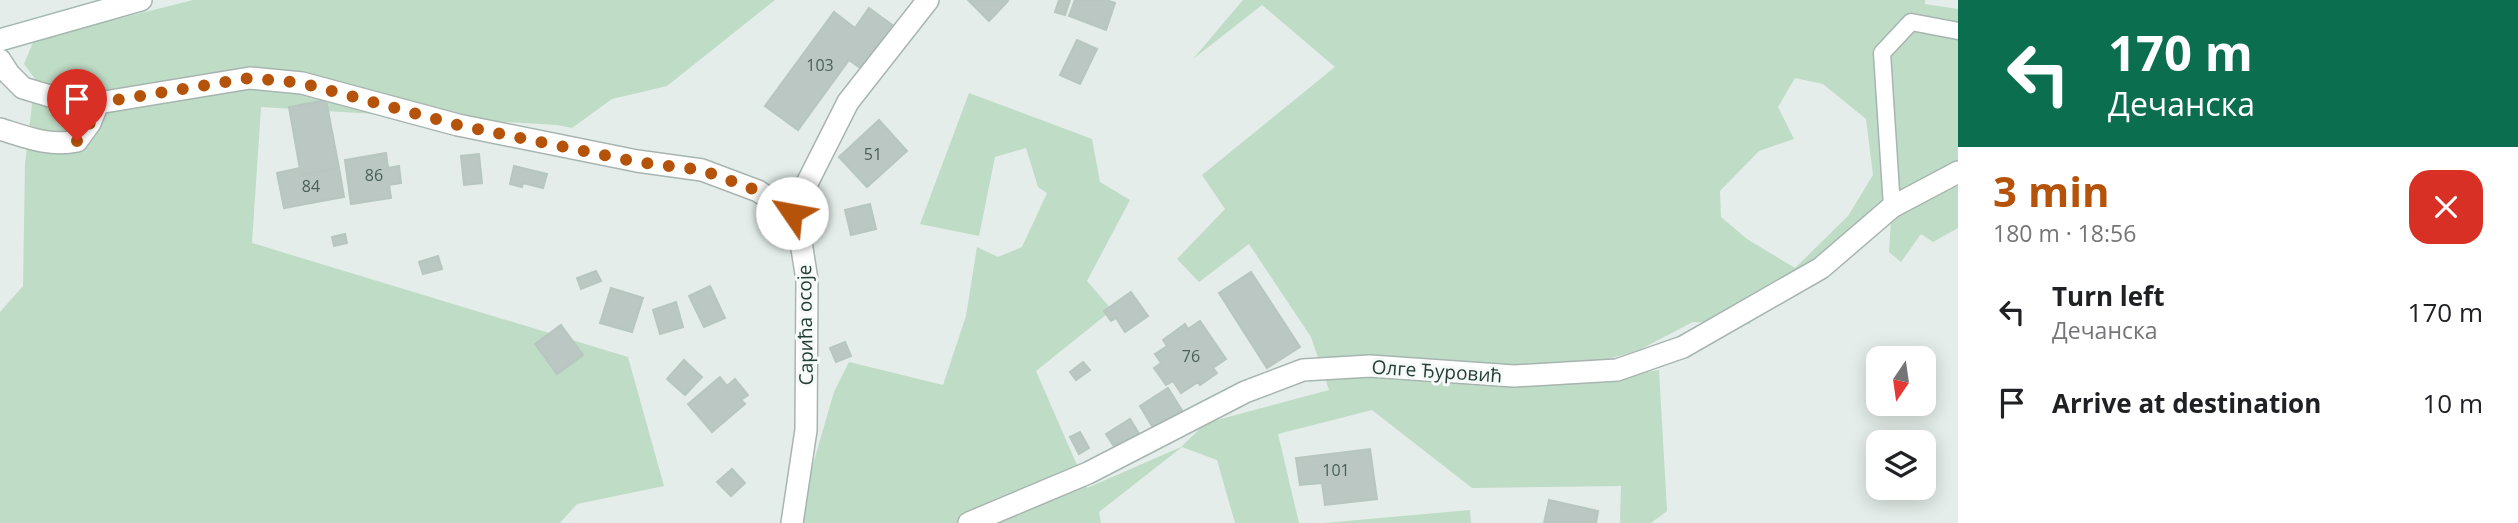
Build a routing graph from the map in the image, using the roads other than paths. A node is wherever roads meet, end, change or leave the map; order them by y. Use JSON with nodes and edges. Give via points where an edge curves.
{"nodes":[{"id":1,"x":141,"y":0,"type":"edge"},
{"id":2,"x":928,"y":0,"type":"edge"},
{"id":3,"x":1958,"y":31,"type":"edge"},
{"id":4,"x":0,"y":40,"type":"edge"},
{"id":5,"x":0,"y":60,"type":"edge"},
{"id":6,"x":98,"y":103,"type":"junction"},
{"id":7,"x":0,"y":129,"type":"edge"},
{"id":8,"x":1958,"y":172,"type":"edge"},
{"id":9,"x":1892,"y":207,"type":"junction"},
{"id":10,"x":792,"y":213,"type":"junction"},
{"id":11,"x":796,"y":521,"type":"edge"},
{"id":12,"x":969,"y":523,"type":"edge"}],
"edges":[{"from":1,"to":4,"type":"street"},
{"from":2,"to":10,"type":"street","via":[[848,102]]},
{"from":3,"to":9,"type":"lane","via":[[1911,22],[1882,54]]},
{"from":5,"to":6,"type":"street","via":[[23,88],[60,99]]},
{"from":6,"to":7,"type":"street","via":[[77,141],[46,143]]},
{"from":6,"to":10,"type":"street","via":[[250,78],[302,83],[458,125],[637,162],[702,170],[758,191]]},
{"from":8,"to":9,"type":"street","name":"Олге Ђуровић"},
{"from":9,"to":12,"type":"street","name":"Олге Ђуровић","via":[[1821,268],[1683,347],[1639,363],[1617,370],[1514,376],[1370,366],[1303,370],[1245,392],[1088,472]]},
{"from":10,"to":11,"type":"street","name":"Сарића осоје","via":[[807,280],[806,430]]}]}
